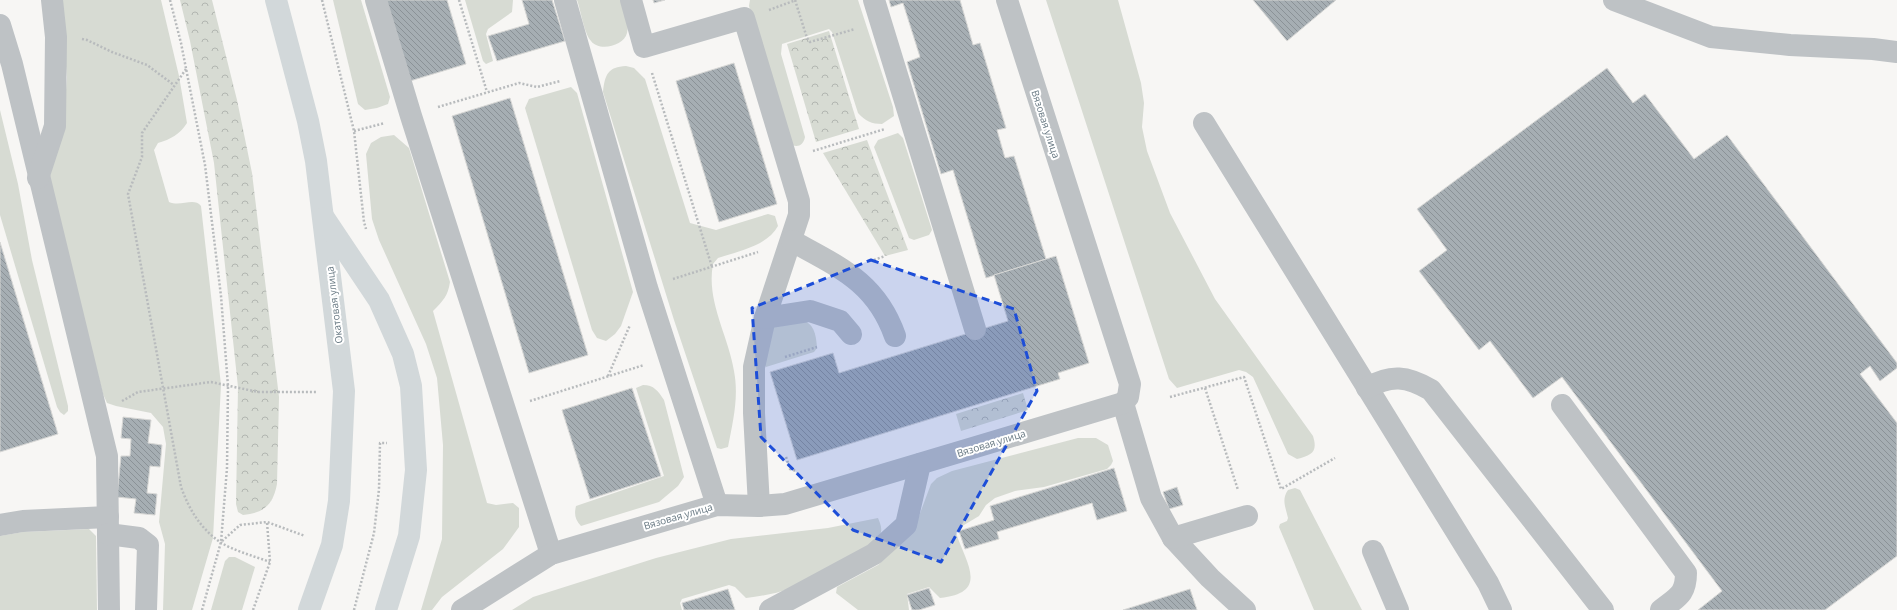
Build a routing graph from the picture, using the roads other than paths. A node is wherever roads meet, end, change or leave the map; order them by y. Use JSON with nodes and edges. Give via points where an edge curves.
{"nodes":[{"id":1,"x":52,"y":0,"type":"edge"},
{"id":2,"x":276,"y":0,"type":"edge"},
{"id":3,"x":376,"y":0,"type":"edge"},
{"id":4,"x":565,"y":0,"type":"edge"},
{"id":5,"x":630,"y":0,"type":"edge"},
{"id":6,"x":874,"y":0,"type":"edge"},
{"id":7,"x":1007,"y":0,"type":"edge"},
{"id":8,"x":1614,"y":0,"type":"edge"},
{"id":9,"x":741,"y":9,"type":"edge"},
{"id":10,"x":0,"y":25,"type":"edge"},
{"id":11,"x":1897,"y":52,"type":"edge"},
{"id":12,"x":1204,"y":123,"type":"dead end"},
{"id":13,"x":38,"y":178,"type":"junction"},
{"id":14,"x":324,"y":218,"type":"junction"},
{"id":15,"x":792,"y":241,"type":"junction"},
{"id":16,"x":765,"y":318,"type":"junction"},
{"id":17,"x":975,"y":329,"type":"dead end"},
{"id":18,"x":851,"y":334,"type":"dead end"},
{"id":19,"x":895,"y":336,"type":"dead end"},
{"id":20,"x":1367,"y":388,"type":"junction"},
{"id":21,"x":1123,"y":403,"type":"junction"},
{"id":22,"x":1562,"y":405,"type":"dead end"},
{"id":23,"x":920,"y":464,"type":"junction"},
{"id":24,"x":717,"y":505,"type":"junction"},
{"id":25,"x":759,"y":506,"type":"junction"},
{"id":26,"x":1246,"y":516,"type":"road end"},
{"id":27,"x":0,"y":525,"type":"edge"},
{"id":28,"x":108,"y":526,"type":"junction"},
{"id":29,"x":1173,"y":538,"type":"junction"},
{"id":30,"x":1373,"y":551,"type":"dead end"},
{"id":31,"x":551,"y":554,"type":"junction"},
{"id":32,"x":109,"y":610,"type":"edge"},
{"id":33,"x":146,"y":610,"type":"edge"},
{"id":34,"x":309,"y":610,"type":"edge"},
{"id":35,"x":386,"y":610,"type":"edge"},
{"id":36,"x":462,"y":610,"type":"edge"},
{"id":37,"x":770,"y":610,"type":"edge"},
{"id":38,"x":1245,"y":610,"type":"edge"},
{"id":39,"x":1398,"y":610,"type":"edge"},
{"id":40,"x":1501,"y":610,"type":"edge"},
{"id":41,"x":1604,"y":610,"type":"edge"},
{"id":42,"x":1661,"y":610,"type":"edge"}],
"edges":[{"from":1,"to":13,"type":"street","via":[[56,37],[55,126]]},
{"from":2,"to":14,"type":"main road","name":"Окатовая улица","via":[[308,122]]},
{"from":3,"to":31,"type":"street"},
{"from":4,"to":24,"type":"street","via":[[647,288]]},
{"from":5,"to":9,"type":"street","via":[[644,46]]},
{"from":6,"to":17,"type":"street"},
{"from":7,"to":21,"type":"street","name":"Вязовая улица","via":[[1130,384],[1128,397]]},
{"from":8,"to":11,"type":"street","via":[[1711,37]]},
{"from":9,"to":15,"type":"street","via":[[799,201],[800,215]]},
{"from":10,"to":13,"type":"street","via":[[12,64]]},
{"from":12,"to":20,"type":"street"},
{"from":13,"to":28,"type":"street","via":[[107,456]]},
{"from":14,"to":34,"type":"main road","name":"Окатовая улица","via":[[344,391],[339,501],[332,545]]},
{"from":14,"to":35,"type":"main road","via":[[379,300],[403,354],[411,386],[416,470],[409,536]]},
{"from":15,"to":16,"type":"street"},
{"from":15,"to":19,"type":"street","via":[[858,281],[877,299],[886,312]]},
{"from":16,"to":18,"type":"street","via":[[810,311],[840,321]]},
{"from":16,"to":25,"type":"street","via":[[754,367],[753,385]]},
{"from":20,"to":40,"type":"street","via":[[1488,583]]},
{"from":20,"to":41,"type":"street","via":[[1392,378],[1415,380],[1431,390]]},
{"from":21,"to":23,"type":"street","name":"Вязовая улица"},
{"from":21,"to":29,"type":"street","via":[[1151,498]]},
{"from":22,"to":42,"type":"street","via":[[1686,573],[1686,585],[1679,596]]},
{"from":23,"to":25,"type":"street","name":"Вязовая улица","via":[[785,504]]},
{"from":23,"to":37,"type":"street","via":[[906,525],[874,554]]},
{"from":24,"to":25,"type":"street","name":"Вязовая улица"},
{"from":24,"to":31,"type":"street","name":"Вязовая улица"},
{"from":26,"to":29,"type":"street"},
{"from":27,"to":28,"type":"street","via":[[23,521]]},
{"from":28,"to":32,"type":"street"},
{"from":28,"to":33,"type":"street","via":[[139,538],[148,545]]},
{"from":29,"to":38,"type":"street","via":[[1210,578]]},
{"from":30,"to":39,"type":"street"},
{"from":31,"to":36,"type":"street","name":"Вязовая улица"}]}
